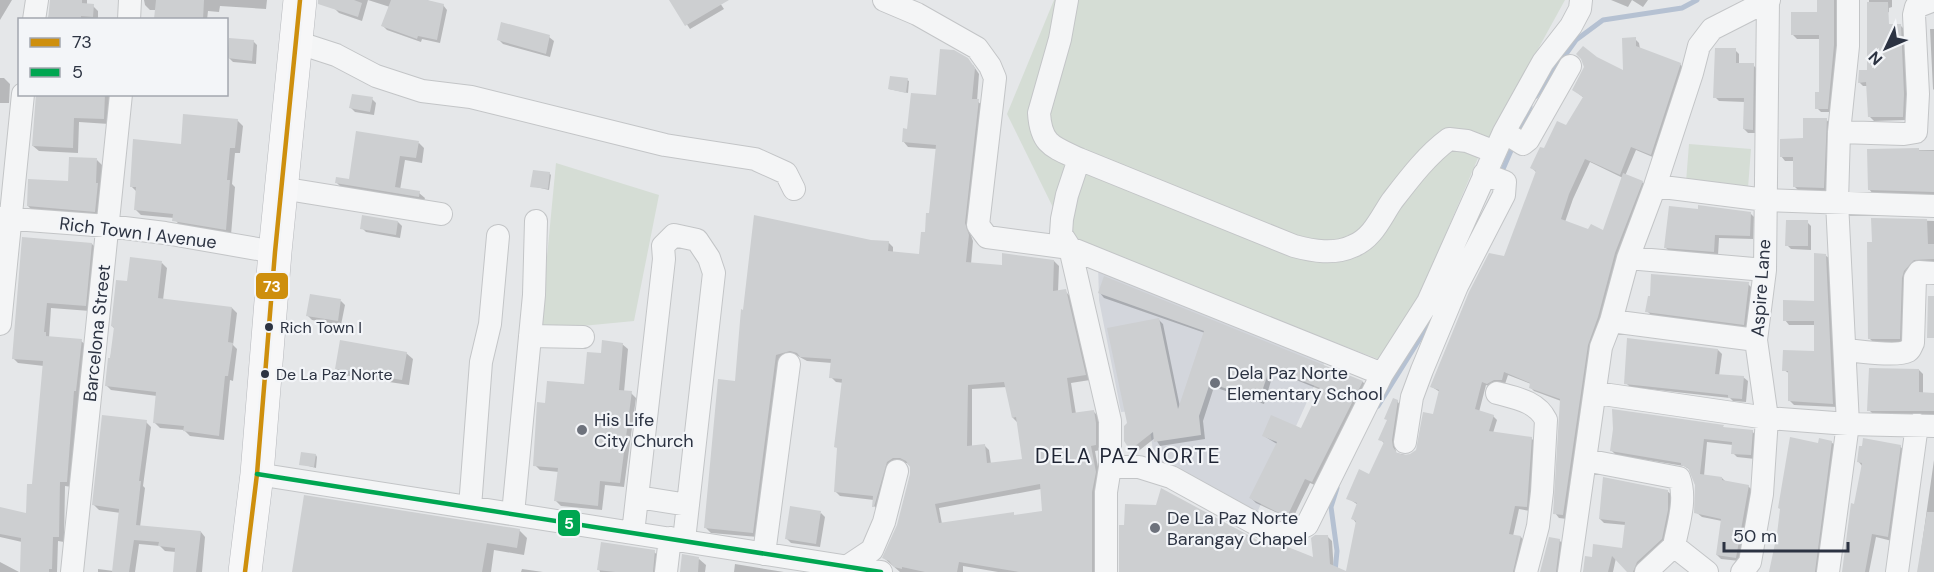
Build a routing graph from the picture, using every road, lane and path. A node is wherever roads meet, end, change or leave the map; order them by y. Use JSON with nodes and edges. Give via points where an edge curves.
{"nodes":[{"id":1,"x":37,"y":0,"type":"edge"},
{"id":2,"x":130,"y":0,"type":"edge"},
{"id":3,"x":300,"y":0,"type":"edge"},
{"id":4,"x":884,"y":0,"type":"edge"},
{"id":5,"x":1067,"y":0,"type":"edge"},
{"id":6,"x":1581,"y":0,"type":"edge"},
{"id":7,"x":1768,"y":0,"type":"edge"},
{"id":8,"x":1848,"y":0,"type":"edge"},
{"id":9,"x":1934,"y":0,"type":"edge"},
{"id":10,"x":34,"y":18,"type":"edge"},
{"id":11,"x":129,"y":18,"type":"edge"},
{"id":12,"x":296,"y":42,"type":"junction"},
{"id":13,"x":1570,"y":66,"type":"dead end"},
{"id":14,"x":1544,"y":87,"type":"junction"},
{"id":15,"x":22,"y":96,"type":"edge"},
{"id":16,"x":121,"y":96,"type":"edge"},
{"id":17,"x":9,"y":125,"type":"edge"},
{"id":18,"x":1839,"y":132,"type":"junction"},
{"id":19,"x":1506,"y":140,"type":"junction"},
{"id":20,"x":1078,"y":159,"type":"junction"},
{"id":21,"x":1493,"y":177,"type":"junction"},
{"id":22,"x":1655,"y":186,"type":"junction"},
{"id":23,"x":281,"y":188,"type":"junction"},
{"id":24,"x":794,"y":189,"type":"dead end"},
{"id":25,"x":1766,"y":200,"type":"junction"},
{"id":26,"x":1837,"y":202,"type":"junction"},
{"id":27,"x":1934,"y":206,"type":"edge"},
{"id":28,"x":441,"y":214,"type":"dead end"},
{"id":29,"x":5,"y":218,"type":"edge"},
{"id":30,"x":536,"y":221,"type":"dead end"},
{"id":31,"x":108,"y":226,"type":"junction"},
{"id":32,"x":498,"y":236,"type":"dead end"},
{"id":33,"x":1070,"y":248,"type":"junction"},
{"id":34,"x":275,"y":252,"type":"junction"},
{"id":35,"x":1628,"y":258,"type":"junction"},
{"id":36,"x":1765,"y":270,"type":"junction"},
{"id":37,"x":1934,"y":273,"type":"edge"},
{"id":38,"x":1611,"y":321,"type":"junction"},
{"id":39,"x":0,"y":324,"type":"edge"},
{"id":40,"x":530,"y":336,"type":"junction"},
{"id":41,"x":583,"y":337,"type":"dead end"},
{"id":42,"x":1756,"y":340,"type":"junction"},
{"id":43,"x":1845,"y":350,"type":"junction"},
{"id":44,"x":789,"y":364,"type":"dead end"},
{"id":45,"x":1382,"y":374,"type":"junction"},
{"id":46,"x":1497,"y":393,"type":"dead end"},
{"id":47,"x":1596,"y":393,"type":"junction"},
{"id":48,"x":1767,"y":418,"type":"junction"},
{"id":49,"x":1848,"y":424,"type":"junction"},
{"id":50,"x":1926,"y":425,"type":"edge"},
{"id":51,"x":1405,"y":442,"type":"dead end"},
{"id":52,"x":1585,"y":460,"type":"junction"},
{"id":53,"x":1110,"y":467,"type":"junction"},
{"id":54,"x":897,"y":471,"type":"dead end"},
{"id":55,"x":257,"y":474,"type":"junction"},
{"id":56,"x":638,"y":497,"type":"junction"},
{"id":57,"x":688,"y":505,"type":"junction"},
{"id":58,"x":470,"y":507,"type":"junction"},
{"id":59,"x":513,"y":514,"type":"junction"},
{"id":60,"x":633,"y":533,"type":"junction"},
{"id":61,"x":677,"y":539,"type":"junction"},
{"id":62,"x":1674,"y":546,"type":"junction"},
{"id":63,"x":764,"y":554,"type":"junction"},
{"id":64,"x":848,"y":569,"type":"edge"},
{"id":65,"x":72,"y":572,"type":"edge"},
{"id":66,"x":245,"y":572,"type":"edge"},
{"id":67,"x":666,"y":572,"type":"edge"},
{"id":68,"x":881,"y":572,"type":"edge"},
{"id":69,"x":1107,"y":572,"type":"edge"},
{"id":70,"x":1526,"y":572,"type":"edge"},
{"id":71,"x":1569,"y":572,"type":"edge"},
{"id":72,"x":1646,"y":572,"type":"edge"},
{"id":73,"x":1707,"y":572,"type":"edge"},
{"id":74,"x":1742,"y":572,"type":"edge"},
{"id":75,"x":1828,"y":572,"type":"edge"},
{"id":76,"x":1897,"y":572,"type":"edge"}],
"edges":[{"from":1,"to":10,"type":"street"},
{"from":2,"to":11,"type":"street"},
{"from":3,"to":12,"type":"highway"},
{"from":4,"to":33,"type":"street","via":[[969,43],[990,66],[994,78],[978,225],[982,232],[987,237]]},
{"from":5,"to":20,"type":"street","via":[[1040,123],[1049,145]]},
{"from":6,"to":14,"type":"street","via":[[1571,26],[1543,62]]},
{"from":7,"to":22,"type":"street","via":[[1712,29],[1699,46]]},
{"from":7,"to":25,"type":"street","name":"Aspire Lane"},
{"from":8,"to":18,"type":"street","via":[[1848,46]]},
{"from":9,"to":18,"type":"street","via":[[1916,7],[1914,15],[1916,132]]},
{"from":12,"to":23,"type":"highway"},
{"from":12,"to":24,"type":"street","via":[[422,91],[471,97],[665,145],[755,159],[786,173]]},
{"from":13,"to":14,"type":"street"},
{"from":14,"to":19,"type":"street"},
{"from":15,"to":17,"type":"street"},
{"from":16,"to":31,"type":"street","name":"Barcelona Street"},
{"from":17,"to":29,"type":"street"},
{"from":18,"to":26,"type":"street"},
{"from":19,"to":20,"type":"street","via":[[1449,139],[1434,150],[1370,234],[1354,246],[1334,252],[1294,246]]},
{"from":19,"to":21,"type":"street"},
{"from":20,"to":33,"type":"street","via":[[1062,219],[1061,234]]},
{"from":21,"to":45,"type":"street","via":[[1428,302]]},
{"from":21,"to":51,"type":"street","via":[[1504,195],[1457,286],[1422,370],[1412,397]]},
{"from":22,"to":25,"type":"street"},
{"from":22,"to":35,"type":"street"},
{"from":23,"to":28,"type":"street"},
{"from":23,"to":34,"type":"highway"},
{"from":25,"to":26,"type":"street"},
{"from":25,"to":36,"type":"street","name":"Aspire Lane"},
{"from":26,"to":27,"type":"street"},
{"from":26,"to":43,"type":"street"},
{"from":29,"to":31,"type":"street","name":"Rich Town I Avenue"},
{"from":29,"to":39,"type":"street"},
{"from":30,"to":40,"type":"street"},
{"from":31,"to":34,"type":"street","name":"Rich Town I Avenue"},
{"from":31,"to":65,"type":"street","name":"Barcelona Street"},
{"from":32,"to":58,"type":"street","via":[[490,324],[481,362]]},
{"from":33,"to":45,"type":"street"},
{"from":33,"to":53,"type":"street","via":[[1110,422]]},
{"from":34,"to":55,"type":"highway"},
{"from":35,"to":36,"type":"street"},
{"from":35,"to":38,"type":"street"},
{"from":36,"to":42,"type":"street","name":"Aspire Lane"},
{"from":37,"to":43,"type":"street","via":[[1919,272],[1915,278],[1910,349],[1892,353]]},
{"from":38,"to":42,"type":"street"},
{"from":38,"to":47,"type":"street","via":[[1601,347]]},
{"from":40,"to":41,"type":"street"},
{"from":40,"to":59,"type":"street"},
{"from":42,"to":48,"type":"street","name":"Aspire Lane"},
{"from":43,"to":49,"type":"street"},
{"from":44,"to":63,"type":"street"},
{"from":45,"to":53,"type":"street","via":[[1307,525],[1289,534],[1267,530],[1171,477],[1139,467]]},
{"from":46,"to":70,"type":"street","via":[[1532,404],[1546,420],[1538,526]]},
{"from":47,"to":48,"type":"street"},
{"from":47,"to":52,"type":"street"},
{"from":48,"to":49,"type":"street"},
{"from":48,"to":74,"type":"street","name":"Aspire Lane","via":[[1762,494],[1750,562]]},
{"from":49,"to":50,"type":"street"},
{"from":49,"to":75,"type":"street"},
{"from":50,"to":76,"type":"street"},
{"from":52,"to":62,"type":"street","via":[[1679,478],[1682,503]]},
{"from":52,"to":71,"type":"street"},
{"from":53,"to":69,"type":"street","via":[[1106,492]]},
{"from":54,"to":64,"type":"street","via":[[872,550]]},
{"from":55,"to":58,"type":"street"},
{"from":55,"to":66,"type":"highway"},
{"from":56,"to":57,"type":"street"},
{"from":56,"to":57,"type":"street","via":[[663,246],[674,235],[697,240],[714,273]]},
{"from":56,"to":60,"type":"street"},
{"from":57,"to":61,"type":"street"},
{"from":58,"to":59,"type":"street"},
{"from":59,"to":60,"type":"street"},
{"from":60,"to":61,"type":"street"},
{"from":61,"to":63,"type":"street"},
{"from":61,"to":67,"type":"street"},
{"from":62,"to":72,"type":"street"},
{"from":62,"to":73,"type":"street"},
{"from":63,"to":64,"type":"street"},
{"from":64,"to":68,"type":"street"}]}
